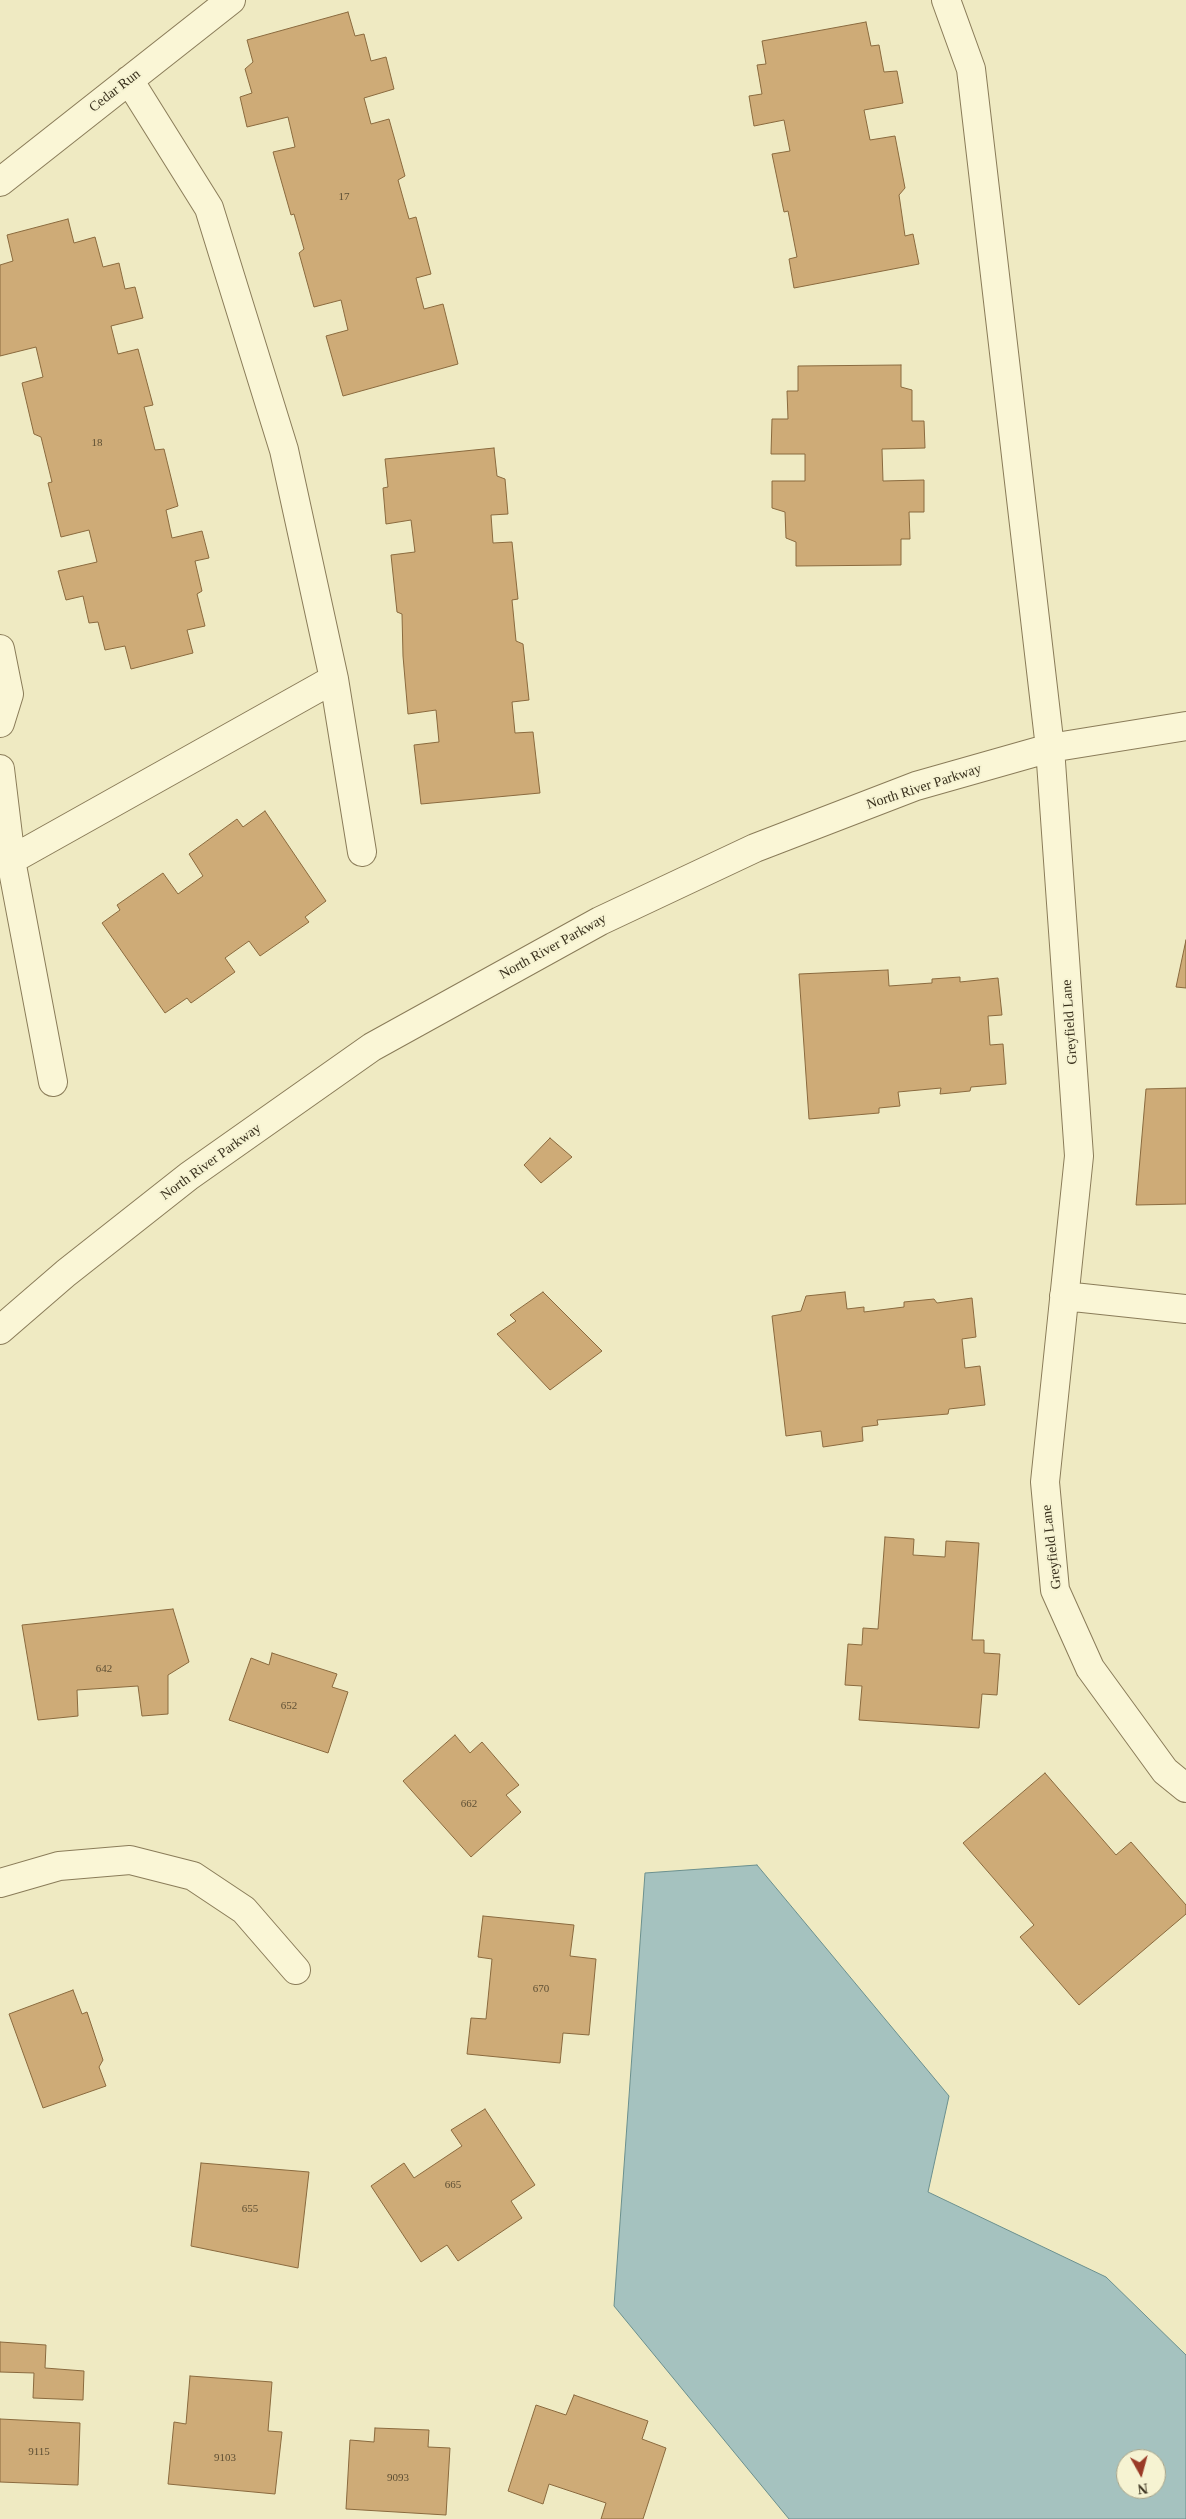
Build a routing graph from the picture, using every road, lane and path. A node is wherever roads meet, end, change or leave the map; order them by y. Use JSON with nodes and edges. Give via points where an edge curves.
{"nodes":[{"id":1,"x":231,"y":0,"type":"edge"},
{"id":2,"x":946,"y":0,"type":"edge"},
{"id":3,"x":130,"y":80,"type":"junction"},
{"id":4,"x":0,"y":182,"type":"edge"},
{"id":5,"x":0,"y":649,"type":"edge"},
{"id":6,"x":334,"y":679,"type":"junction"},
{"id":7,"x":0,"y":723,"type":"edge"},
{"id":8,"x":1186,"y":726,"type":"edge"},
{"id":9,"x":1050,"y":748,"type":"junction"},
{"id":10,"x":0,"y":769,"type":"edge"},
{"id":11,"x":362,"y":852,"type":"dead end"},
{"id":12,"x":11,"y":860,"type":"junction"},
{"id":13,"x":53,"y":1082,"type":"dead end"},
{"id":14,"x":1064,"y":1296,"type":"junction"},
{"id":15,"x":1186,"y":1309,"type":"edge"},
{"id":16,"x":0,"y":1330,"type":"edge"},
{"id":17,"x":1186,"y":1788,"type":"edge"},
{"id":18,"x":0,"y":1883,"type":"edge"},
{"id":19,"x":296,"y":1970,"type":"dead end"}],
"edges":[{"from":1,"to":3,"type":"street","name":"Cedar Run"},
{"from":2,"to":9,"type":"street","name":"Greyfield Lane","via":[[971,69]]},
{"from":3,"to":4,"type":"street","name":"Cedar Run"},
{"from":3,"to":6,"type":"street","via":[[209,208],[284,450]]},
{"from":5,"to":7,"type":"street","via":[[9,694]]},
{"from":6,"to":11,"type":"street"},
{"from":6,"to":12,"type":"street"},
{"from":8,"to":9,"type":"street","name":"North River Parkway"},
{"from":9,"to":14,"type":"street","name":"Greyfield Lane","via":[[1079,1156]]},
{"from":9,"to":16,"type":"street","name":"North River Parkway","via":[[916,786],[754,848],[600,921],[372,1046],[188,1176]]},
{"from":10,"to":12,"type":"street"},
{"from":12,"to":13,"type":"street"},
{"from":14,"to":15,"type":"street"},
{"from":14,"to":17,"type":"street","name":"Greyfield Lane","via":[[1045,1482],[1055,1590],[1090,1668],[1165,1771]]},
{"from":18,"to":19,"type":"street","via":[[58,1866],[130,1860],[193,1876],[244,1910]]}]}
